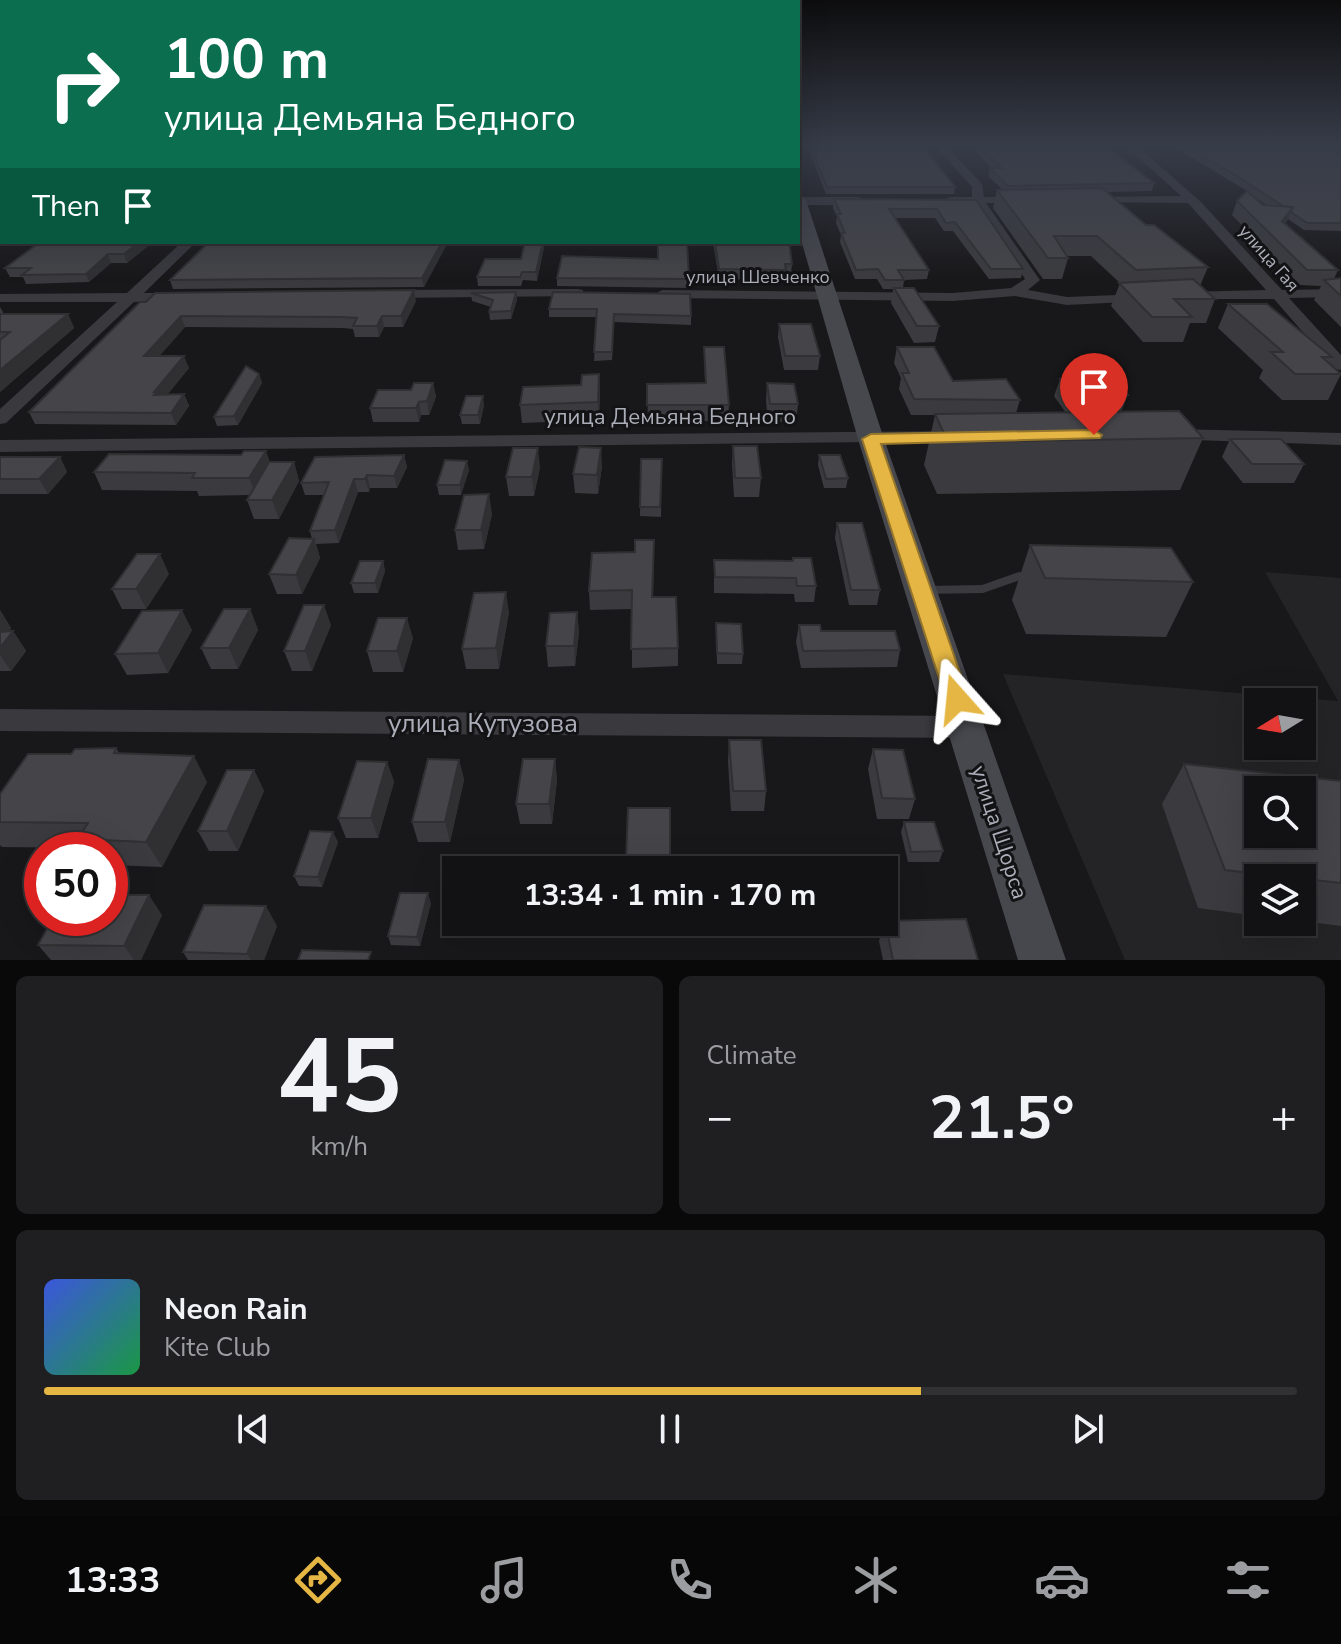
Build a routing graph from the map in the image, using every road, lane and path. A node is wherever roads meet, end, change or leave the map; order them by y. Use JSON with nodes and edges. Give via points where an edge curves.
{"nodes":[{"id":1,"x":978,"y":191,"type":"edge"},
{"id":2,"x":1183,"y":191,"type":"edge"},
{"id":3,"x":1192,"y":199,"type":"junction"},
{"id":4,"x":933,"y":200,"type":"edge"},
{"id":5,"x":978,"y":200,"type":"junction"},
{"id":6,"x":1039,"y":200,"type":"edge"},
{"id":7,"x":1070,"y":200,"type":"edge"},
{"id":8,"x":800,"y":201,"type":"edge"},
{"id":9,"x":873,"y":201,"type":"edge"},
{"id":10,"x":800,"y":207,"type":"edge"},
{"id":11,"x":188,"y":244,"type":"edge"},
{"id":12,"x":1015,"y":292,"type":"junction"},
{"id":13,"x":1275,"y":292,"type":"junction"},
{"id":14,"x":1341,"y":293,"type":"edge"},
{"id":15,"x":380,"y":294,"type":"edge"},
{"id":16,"x":597,"y":294,"type":"edge"},
{"id":17,"x":643,"y":294,"type":"edge"},
{"id":18,"x":827,"y":295,"type":"junction"},
{"id":19,"x":131,"y":297,"type":"junction"},
{"id":20,"x":193,"y":297,"type":"edge"},
{"id":21,"x":0,"y":298,"type":"edge"},
{"id":22,"x":1341,"y":365,"type":"edge"},
{"id":23,"x":0,"y":419,"type":"edge"},
{"id":24,"x":1157,"y":435,"type":"edge"},
{"id":25,"x":982,"y":437,"type":"edge"},
{"id":26,"x":871,"y":439,"type":"junction"},
{"id":27,"x":1341,"y":439,"type":"edge"},
{"id":28,"x":0,"y":446,"type":"edge"},
{"id":29,"x":1046,"y":577,"type":"edge"},
{"id":30,"x":920,"y":590,"type":"junction"},
{"id":31,"x":0,"y":720,"type":"edge"},
{"id":32,"x":966,"y":727,"type":"junction"},
{"id":33,"x":1042,"y":960,"type":"edge"}],
"edges":[{"from":1,"to":5,"type":"street"},
{"from":2,"to":3,"type":"street","name":"улица Гая"},
{"from":3,"to":7,"type":"street"},
{"from":3,"to":13,"type":"street","name":"улица Гая"},
{"from":4,"to":5,"type":"street"},
{"from":5,"to":6,"type":"street"},
{"from":5,"to":12,"type":"street","via":[[1033,280]]},
{"from":8,"to":9,"type":"street"},
{"from":10,"to":18,"type":"main road","name":"улица Щорса"},
{"from":11,"to":19,"type":"street"},
{"from":12,"to":13,"type":"street","name":"улица Шевченко","via":[[1067,301]]},
{"from":12,"to":18,"type":"street","name":"улица Шевченко","via":[[953,297]]},
{"from":13,"to":14,"type":"street","name":"улица Шевченко"},
{"from":13,"to":22,"type":"street","name":"улица Гая"},
{"from":15,"to":16,"type":"street"},
{"from":17,"to":18,"type":"street","name":"улица Шевченко"},
{"from":18,"to":26,"type":"main road","name":"улица Щорса"},
{"from":19,"to":20,"type":"street"},
{"from":19,"to":21,"type":"street"},
{"from":19,"to":23,"type":"street"},
{"from":24,"to":27,"type":"street"},
{"from":25,"to":26,"type":"street","name":"улица Демьяна Бедного"},
{"from":26,"to":28,"type":"street","name":"улица Демьяна Бедного"},
{"from":26,"to":30,"type":"main road","name":"улица Щорса"},
{"from":29,"to":30,"type":"lane","via":[[1019,576],[983,589]]},
{"from":30,"to":32,"type":"main road","name":"улица Щорса"},
{"from":31,"to":32,"type":"street","name":"улица Кутузова"},
{"from":32,"to":33,"type":"main road","name":"улица Щорса"}]}
